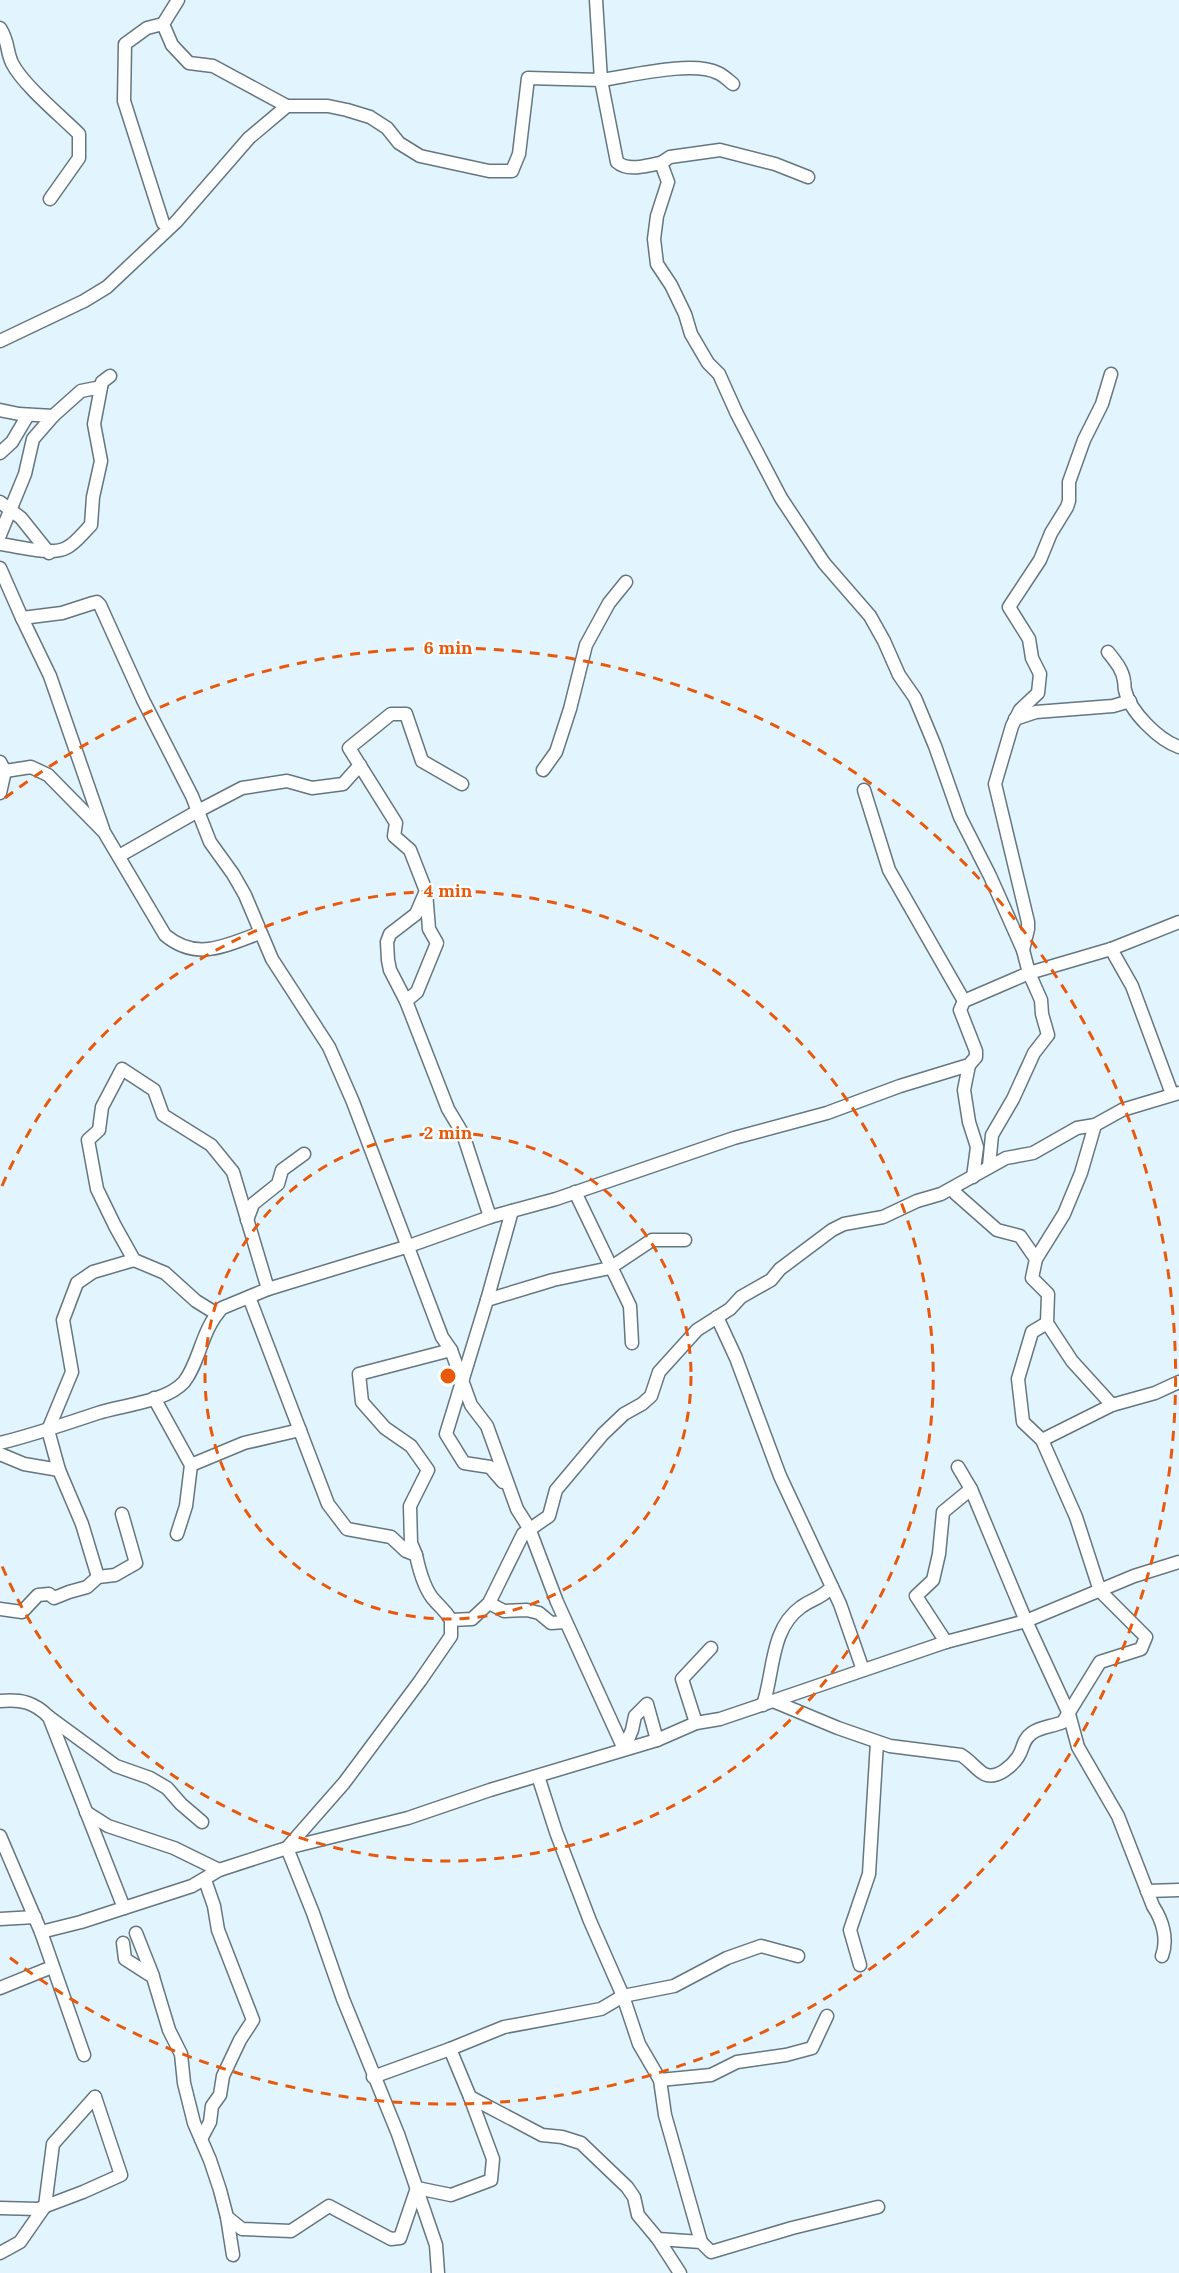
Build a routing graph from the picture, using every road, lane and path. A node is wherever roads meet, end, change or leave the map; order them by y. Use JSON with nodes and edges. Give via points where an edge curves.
{"nodes":[{"id":1,"x":178,"y":0,"type":"edge"},
{"id":2,"x":596,"y":0,"type":"edge"},
{"id":3,"x":163,"y":24,"type":"junction"},
{"id":4,"x":0,"y":28,"type":"edge"},
{"id":5,"x":601,"y":80,"type":"junction"},
{"id":6,"x":733,"y":84,"type":"dead end"},
{"id":7,"x":286,"y":106,"type":"junction"},
{"id":8,"x":662,"y":163,"type":"junction"},
{"id":9,"x":808,"y":177,"type":"dead end"},
{"id":10,"x":50,"y":199,"type":"dead end"},
{"id":11,"x":163,"y":223,"type":"dead end"},
{"id":12,"x":0,"y":341,"type":"edge"},
{"id":13,"x":1111,"y":374,"type":"dead end"},
{"id":14,"x":110,"y":376,"type":"dead end"},
{"id":15,"x":101,"y":387,"type":"junction"},
{"id":16,"x":0,"y":410,"type":"edge"},
{"id":17,"x":28,"y":415,"type":"junction"},
{"id":18,"x":53,"y":416,"type":"junction"},
{"id":19,"x":0,"y":453,"type":"edge"},
{"id":20,"x":0,"y":502,"type":"edge"},
{"id":21,"x":10,"y":511,"type":"junction"},
{"id":22,"x":0,"y":535,"type":"edge"},
{"id":23,"x":0,"y":544,"type":"edge"},
{"id":24,"x":49,"y":553,"type":"junction"},
{"id":25,"x":0,"y":568,"type":"edge"},
{"id":26,"x":626,"y":582,"type":"dead end"},
{"id":27,"x":22,"y":618,"type":"junction"},
{"id":28,"x":1108,"y":652,"type":"dead end"},
{"id":29,"x":1130,"y":701,"type":"junction"},
{"id":30,"x":1015,"y":719,"type":"junction"},
{"id":31,"x":1179,"y":747,"type":"edge"},
{"id":32,"x":360,"y":765,"type":"junction"},
{"id":33,"x":2,"y":767,"type":"edge"},
{"id":34,"x":543,"y":770,"type":"dead end"},
{"id":35,"x":462,"y":784,"type":"dead end"},
{"id":36,"x":864,"y":790,"type":"dead end"},
{"id":37,"x":0,"y":793,"type":"edge"},
{"id":38,"x":198,"y":811,"type":"junction"},
{"id":39,"x":104,"y":832,"type":"junction"},
{"id":40,"x":119,"y":856,"type":"junction"},
{"id":41,"x":426,"y":891,"type":"junction"},
{"id":42,"x":1179,"y":922,"type":"edge"},
{"id":43,"x":260,"y":933,"type":"junction"},
{"id":44,"x":1111,"y":949,"type":"junction"},
{"id":45,"x":1023,"y":950,"type":"junction"},
{"id":46,"x":1029,"y":973,"type":"junction"},
{"id":47,"x":406,"y":1001,"type":"junction"},
{"id":48,"x":964,"y":1001,"type":"junction"},
{"id":49,"x":969,"y":1065,"type":"junction"},
{"id":50,"x":1176,"y":1093,"type":"edge"},
{"id":51,"x":1095,"y":1125,"type":"junction"},
{"id":52,"x":304,"y":1154,"type":"dead end"},
{"id":53,"x":988,"y":1166,"type":"junction"},
{"id":54,"x":973,"y":1177,"type":"junction"},
{"id":55,"x":955,"y":1186,"type":"junction"},
{"id":56,"x":575,"y":1192,"type":"junction"},
{"id":57,"x":513,"y":1211,"type":"junction"},
{"id":58,"x":490,"y":1217,"type":"junction"},
{"id":59,"x":247,"y":1220,"type":"junction"},
{"id":60,"x":685,"y":1240,"type":"dead end"},
{"id":61,"x":409,"y":1246,"type":"junction"},
{"id":62,"x":1036,"y":1258,"type":"junction"},
{"id":63,"x":134,"y":1260,"type":"junction"},
{"id":64,"x":610,"y":1268,"type":"junction"},
{"id":65,"x":268,"y":1289,"type":"junction"},
{"id":66,"x":249,"y":1297,"type":"junction"},
{"id":67,"x":488,"y":1299,"type":"junction"},
{"id":68,"x":217,"y":1314,"type":"junction"},
{"id":69,"x":717,"y":1317,"type":"junction"},
{"id":70,"x":1047,"y":1323,"type":"junction"},
{"id":71,"x":632,"y":1343,"type":"dead end"},
{"id":72,"x":450,"y":1350,"type":"junction"},
{"id":73,"x":461,"y":1379,"type":"junction"},
{"id":74,"x":1179,"y":1382,"type":"edge"},
{"id":75,"x":154,"y":1398,"type":"junction"},
{"id":76,"x":1112,"y":1405,"type":"junction"},
{"id":77,"x":48,"y":1430,"type":"junction"},
{"id":78,"x":300,"y":1430,"type":"junction"},
{"id":79,"x":1042,"y":1440,"type":"junction"},
{"id":80,"x":0,"y":1443,"type":"edge"},
{"id":81,"x":0,"y":1454,"type":"edge"},
{"id":82,"x":191,"y":1465,"type":"junction"},
{"id":83,"x":958,"y":1467,"type":"dead end"},
{"id":84,"x":59,"y":1470,"type":"junction"},
{"id":85,"x":509,"y":1488,"type":"junction"},
{"id":86,"x":971,"y":1489,"type":"junction"},
{"id":87,"x":122,"y":1514,"type":"dead end"},
{"id":88,"x":529,"y":1528,"type":"junction"},
{"id":89,"x":177,"y":1534,"type":"dead end"},
{"id":90,"x":416,"y":1555,"type":"junction"},
{"id":91,"x":1179,"y":1562,"type":"edge"},
{"id":92,"x":98,"y":1577,"type":"junction"},
{"id":93,"x":832,"y":1587,"type":"junction"},
{"id":94,"x":1100,"y":1591,"type":"junction"},
{"id":95,"x":489,"y":1603,"type":"junction"},
{"id":96,"x":0,"y":1609,"type":"edge"},
{"id":97,"x":451,"y":1620,"type":"junction"},
{"id":98,"x":1026,"y":1621,"type":"junction"},
{"id":99,"x":565,"y":1622,"type":"junction"},
{"id":100,"x":946,"y":1642,"type":"junction"},
{"id":101,"x":711,"y":1648,"type":"dead end"},
{"id":102,"x":863,"y":1670,"type":"junction"},
{"id":103,"x":0,"y":1701,"type":"edge"},
{"id":104,"x":768,"y":1703,"type":"junction"},
{"id":105,"x":1069,"y":1714,"type":"junction"},
{"id":106,"x":49,"y":1717,"type":"junction"},
{"id":107,"x":696,"y":1723,"type":"junction"},
{"id":108,"x":657,"y":1740,"type":"junction"},
{"id":109,"x":877,"y":1742,"type":"junction"},
{"id":110,"x":624,"y":1749,"type":"junction"},
{"id":111,"x":538,"y":1776,"type":"junction"},
{"id":112,"x":86,"y":1812,"type":"junction"},
{"id":113,"x":202,"y":1822,"type":"dead end"},
{"id":114,"x":0,"y":1836,"type":"edge"},
{"id":115,"x":287,"y":1848,"type":"junction"},
{"id":116,"x":219,"y":1870,"type":"junction"},
{"id":117,"x":205,"y":1880,"type":"junction"},
{"id":118,"x":1179,"y":1890,"type":"edge"},
{"id":119,"x":1147,"y":1891,"type":"junction"},
{"id":120,"x":124,"y":1908,"type":"junction"},
{"id":121,"x":35,"y":1917,"type":"junction"},
{"id":122,"x":0,"y":1919,"type":"edge"},
{"id":123,"x":41,"y":1932,"type":"junction"},
{"id":124,"x":136,"y":1933,"type":"dead end"},
{"id":125,"x":123,"y":1943,"type":"dead end"},
{"id":126,"x":798,"y":1956,"type":"dead end"},
{"id":127,"x":1162,"y":1956,"type":"dead end"},
{"id":128,"x":860,"y":1965,"type":"dead end"},
{"id":129,"x":52,"y":1967,"type":"junction"},
{"id":130,"x":153,"y":1977,"type":"junction"},
{"id":131,"x":0,"y":1988,"type":"edge"},
{"id":132,"x":623,"y":1996,"type":"junction"},
{"id":133,"x":827,"y":2016,"type":"dead end"},
{"id":134,"x":450,"y":2049,"type":"junction"},
{"id":135,"x":84,"y":2055,"type":"dead end"},
{"id":136,"x":373,"y":2077,"type":"junction"},
{"id":137,"x":660,"y":2080,"type":"junction"},
{"id":138,"x":470,"y":2097,"type":"junction"},
{"id":139,"x":201,"y":2139,"type":"junction"},
{"id":140,"x":417,"y":2188,"type":"junction"},
{"id":141,"x":45,"y":2206,"type":"junction"},
{"id":142,"x":878,"y":2207,"type":"dead end"},
{"id":143,"x":0,"y":2208,"type":"edge"},
{"id":144,"x":227,"y":2217,"type":"junction"},
{"id":145,"x":658,"y":2239,"type":"junction"},
{"id":146,"x":701,"y":2242,"type":"junction"},
{"id":147,"x":0,"y":2253,"type":"edge"},
{"id":148,"x":233,"y":2254,"type":"dead end"},
{"id":149,"x":438,"y":2273,"type":"edge"},
{"id":150,"x":680,"y":2273,"type":"edge"}],
"edges":[{"from":1,"to":3,"type":"street"},
{"from":2,"to":5,"type":"street"},
{"from":3,"to":7,"type":"street","via":[[172,45],[189,63],[213,66]]},
{"from":3,"to":11,"type":"street","via":[[147,28],[125,44],[124,66],[124,100]]},
{"from":4,"to":10,"type":"street","via":[[7,39],[12,63],[79,134],[79,158]]},
{"from":5,"to":6,"type":"street","via":[[686,68],[718,73]]},
{"from":5,"to":7,"type":"street","via":[[528,78],[519,154],[512,171],[489,171],[420,156],[370,117],[347,110]]},
{"from":5,"to":8,"type":"street","via":[[617,162],[630,167]]},
{"from":7,"to":12,"type":"street","via":[[249,138],[176,222],[107,287]]},
{"from":8,"to":9,"type":"street","via":[[670,157],[720,150]]},
{"from":8,"to":45,"type":"street","via":[[668,182],[657,216],[657,264],[685,314],[691,333],[719,374],[781,498],[824,563],[870,616],[915,698],[960,817]]},
{"from":13,"to":30,"type":"street","via":[[1069,482],[1067,507],[1010,607],[1029,639],[1040,674],[1038,693]]},
{"from":14,"to":15,"type":"street"},
{"from":15,"to":18,"type":"street","via":[[81,391]]},
{"from":15,"to":24,"type":"street","via":[[94,424],[101,461],[91,525],[66,548]]},
{"from":16,"to":17,"type":"street"},
{"from":17,"to":18,"type":"street"},
{"from":17,"to":19,"type":"street","via":[[12,442]]},
{"from":18,"to":21,"type":"street","via":[[33,439],[25,474]]},
{"from":20,"to":21,"type":"street"},
{"from":21,"to":22,"type":"street"},
{"from":21,"to":24,"type":"street","via":[[21,518]]},
{"from":23,"to":24,"type":"street"},
{"from":25,"to":27,"type":"street"},
{"from":26,"to":34,"type":"street","via":[[609,603],[586,645],[556,752]]},
{"from":27,"to":38,"type":"street","via":[[93,603],[100,605]]},
{"from":27,"to":39,"type":"street","via":[[50,676]]},
{"from":28,"to":29,"type":"street","via":[[1119,667]]},
{"from":29,"to":30,"type":"street","via":[[1036,712]]},
{"from":29,"to":31,"type":"street","via":[[1153,731]]},
{"from":30,"to":45,"type":"street","via":[[995,788],[1028,922]]},
{"from":32,"to":35,"type":"street","via":[[350,748],[391,714],[406,714],[422,760]]},
{"from":32,"to":38,"type":"street","via":[[343,784],[312,788],[287,781],[242,788]]},
{"from":32,"to":41,"type":"street","via":[[396,823],[394,836],[410,850]]},
{"from":33,"to":37,"type":"street"},
{"from":33,"to":39,"type":"street","via":[[31,767],[48,775]]},
{"from":36,"to":48,"type":"street","via":[[890,870]]},
{"from":38,"to":40,"type":"street"},
{"from":38,"to":43,"type":"street","via":[[210,842],[245,895]]},
{"from":39,"to":40,"type":"street"},
{"from":40,"to":43,"type":"street","via":[[165,935],[174,943],[200,951]]},
{"from":41,"to":47,"type":"street","via":[[429,929],[437,943],[417,992]]},
{"from":41,"to":47,"type":"street","via":[[416,914],[390,934],[387,942],[390,970]]},
{"from":42,"to":44,"type":"street"},
{"from":43,"to":61,"type":"street","via":[[272,959],[329,1047]]},
{"from":44,"to":46,"type":"street"},
{"from":44,"to":50,"type":"street","via":[[1132,986]]},
{"from":45,"to":46,"type":"street"},
{"from":46,"to":48,"type":"street"},
{"from":46,"to":53,"type":"street","via":[[1041,1000],[1048,1035],[1034,1053],[992,1135]]},
{"from":47,"to":58,"type":"street","via":[[448,1108],[463,1134]]},
{"from":48,"to":49,"type":"street","via":[[960,1010],[976,1051]]},
{"from":49,"to":54,"type":"street","via":[[964,1090],[977,1147]]},
{"from":49,"to":56,"type":"street"},
{"from":50,"to":51,"type":"street","via":[[1122,1110]]},
{"from":51,"to":53,"type":"street","via":[[1077,1128],[1033,1153]]},
{"from":51,"to":62,"type":"street","via":[[1064,1214]]},
{"from":52,"to":59,"type":"street","via":[[282,1170],[278,1184],[253,1204]]},
{"from":53,"to":54,"type":"street"},
{"from":54,"to":55,"type":"street"},
{"from":55,"to":62,"type":"street","via":[[955,1193],[997,1230],[1020,1236]]},
{"from":55,"to":69,"type":"street","via":[[883,1217],[832,1230],[771,1280]]},
{"from":56,"to":57,"type":"street"},
{"from":56,"to":64,"type":"street"},
{"from":57,"to":58,"type":"street"},
{"from":57,"to":67,"type":"street"},
{"from":58,"to":61,"type":"street"},
{"from":59,"to":63,"type":"street","via":[[233,1172],[211,1145],[163,1115],[154,1090],[122,1070],[102,1107],[99,1130],[88,1140],[97,1189]]},
{"from":59,"to":65,"type":"street"},
{"from":60,"to":64,"type":"street","via":[[652,1240]]},
{"from":61,"to":65,"type":"street"},
{"from":61,"to":72,"type":"street","via":[[430,1308]]},
{"from":62,"to":70,"type":"street","via":[[1032,1278],[1048,1294]]},
{"from":63,"to":68,"type":"street","via":[[165,1273]]},
{"from":63,"to":77,"type":"street","via":[[93,1272],[77,1283],[63,1320],[72,1372]]},
{"from":64,"to":67,"type":"street"},
{"from":64,"to":71,"type":"street","via":[[630,1306]]},
{"from":65,"to":66,"type":"street"},
{"from":66,"to":68,"type":"street"},
{"from":66,"to":78,"type":"street"},
{"from":67,"to":73,"type":"street"},
{"from":68,"to":75,"type":"street","via":[[186,1379],[174,1391]]},
{"from":69,"to":88,"type":"street","via":[[697,1330],[659,1372],[651,1396],[624,1414],[584,1454],[556,1490],[549,1516]]},
{"from":69,"to":93,"type":"street","via":[[780,1476]]},
{"from":70,"to":76,"type":"street","via":[[1072,1361]]},
{"from":70,"to":79,"type":"street","via":[[1032,1332],[1018,1379],[1023,1422]]},
{"from":72,"to":73,"type":"street"},
{"from":72,"to":90,"type":"street","via":[[359,1374],[362,1402],[385,1428],[411,1446],[428,1470],[410,1506],[411,1543]]},
{"from":73,"to":85,"type":"street","via":[[471,1405],[487,1426]]},
{"from":73,"to":85,"type":"street","via":[[446,1434],[464,1462],[490,1467]]},
{"from":74,"to":76,"type":"street"},
{"from":75,"to":77,"type":"street"},
{"from":75,"to":82,"type":"street"},
{"from":76,"to":79,"type":"street"},
{"from":77,"to":80,"type":"street"},
{"from":77,"to":84,"type":"street"},
{"from":78,"to":82,"type":"street","via":[[244,1443]]},
{"from":78,"to":90,"type":"street","via":[[328,1504],[347,1529],[391,1537]]},
{"from":79,"to":94,"type":"street","via":[[1076,1517]]},
{"from":81,"to":84,"type":"street","via":[[24,1464]]},
{"from":82,"to":89,"type":"street","via":[[186,1506]]},
{"from":83,"to":86,"type":"street"},
{"from":84,"to":92,"type":"street","via":[[82,1524]]},
{"from":85,"to":88,"type":"street"},
{"from":86,"to":98,"type":"street"},
{"from":86,"to":100,"type":"street","via":[[943,1512],[933,1580],[916,1596]]},
{"from":87,"to":92,"type":"street","via":[[136,1563],[115,1575]]},
{"from":88,"to":95,"type":"street"},
{"from":88,"to":99,"type":"street"},
{"from":90,"to":97,"type":"street","via":[[428,1591]]},
{"from":91,"to":94,"type":"street"},
{"from":92,"to":96,"type":"street","via":[[87,1587],[54,1598],[49,1594],[38,1595],[22,1612]]},
{"from":93,"to":102,"type":"street"},
{"from":93,"to":104,"type":"street","via":[[800,1607],[784,1626],[773,1655]]},
{"from":94,"to":98,"type":"street"},
{"from":94,"to":105,"type":"street","via":[[1146,1637],[1141,1649],[1100,1662]]},
{"from":95,"to":97,"type":"street","via":[[472,1618]]},
{"from":95,"to":99,"type":"street","via":[[504,1611],[539,1612],[551,1623]]},
{"from":97,"to":115,"type":"street","via":[[451,1636],[420,1681],[344,1783]]},
{"from":98,"to":100,"type":"street"},
{"from":98,"to":105,"type":"street"},
{"from":99,"to":110,"type":"street"},
{"from":100,"to":102,"type":"street"},
{"from":101,"to":107,"type":"street","via":[[682,1679]]},
{"from":102,"to":104,"type":"street"},
{"from":103,"to":106,"type":"street","via":[[28,1701]]},
{"from":104,"to":107,"type":"street"},
{"from":104,"to":109,"type":"street"},
{"from":105,"to":109,"type":"street","via":[[1063,1722],[1042,1727],[1024,1740],[1018,1757],[995,1775],[982,1773],[961,1755]]},
{"from":105,"to":119,"type":"street","via":[[1078,1746],[1118,1816]]},
{"from":106,"to":112,"type":"street"},
{"from":106,"to":113,"type":"street","via":[[116,1766],[167,1788]]},
{"from":107,"to":108,"type":"street"},
{"from":108,"to":110,"type":"street"},
{"from":108,"to":110,"type":"street","via":[[647,1704],[635,1716]]},
{"from":109,"to":128,"type":"street","via":[[869,1874],[850,1930]]},
{"from":110,"to":111,"type":"street"},
{"from":111,"to":115,"type":"street","via":[[408,1818]]},
{"from":111,"to":132,"type":"street","via":[[590,1922]]},
{"from":112,"to":116,"type":"street","via":[[108,1826],[174,1848]]},
{"from":112,"to":120,"type":"street"},
{"from":114,"to":121,"type":"street"},
{"from":115,"to":116,"type":"street"},
{"from":115,"to":136,"type":"street"},
{"from":116,"to":117,"type":"street"},
{"from":117,"to":120,"type":"street"},
{"from":117,"to":139,"type":"street","via":[[218,1930],[253,2020],[223,2076],[220,2095]]},
{"from":118,"to":119,"type":"street"},
{"from":119,"to":127,"type":"street","via":[[1161,1919],[1165,1947]]},
{"from":120,"to":123,"type":"street"},
{"from":121,"to":122,"type":"street"},
{"from":121,"to":123,"type":"street"},
{"from":123,"to":129,"type":"street"},
{"from":124,"to":130,"type":"street"},
{"from":125,"to":130,"type":"street","via":[[125,1959]]},
{"from":126,"to":132,"type":"street","via":[[761,1946],[727,1958],[674,1986]]},
{"from":129,"to":131,"type":"street"},
{"from":129,"to":135,"type":"street"},
{"from":130,"to":139,"type":"street","via":[[169,2030],[181,2054],[184,2083]]},
{"from":132,"to":134,"type":"street","via":[[602,2008],[504,2027]]},
{"from":132,"to":137,"type":"street","via":[[639,2044]]},
{"from":133,"to":137,"type":"street","via":[[812,2048],[737,2062],[711,2075]]},
{"from":134,"to":136,"type":"street"},
{"from":134,"to":138,"type":"street"},
{"from":136,"to":140,"type":"street"},
{"from":137,"to":146,"type":"street","via":[[665,2115]]},
{"from":138,"to":140,"type":"street","via":[[493,2159],[491,2180],[451,2195]]},
{"from":138,"to":145,"type":"street","via":[[542,2135],[581,2143],[627,2187],[638,2215]]},
{"from":139,"to":144,"type":"street"},
{"from":140,"to":144,"type":"street","via":[[400,2238],[391,2239],[328,2206],[291,2231],[242,2229]]},
{"from":140,"to":149,"type":"street","via":[[436,2244]]},
{"from":141,"to":141,"type":"street","via":[[121,2175],[95,2097],[53,2144]]},
{"from":141,"to":143,"type":"street"},
{"from":141,"to":147,"type":"street","via":[[20,2242]]},
{"from":142,"to":146,"type":"street","via":[[711,2252]]},
{"from":144,"to":148,"type":"street"},
{"from":145,"to":146,"type":"street"},
{"from":145,"to":150,"type":"street"}]}
